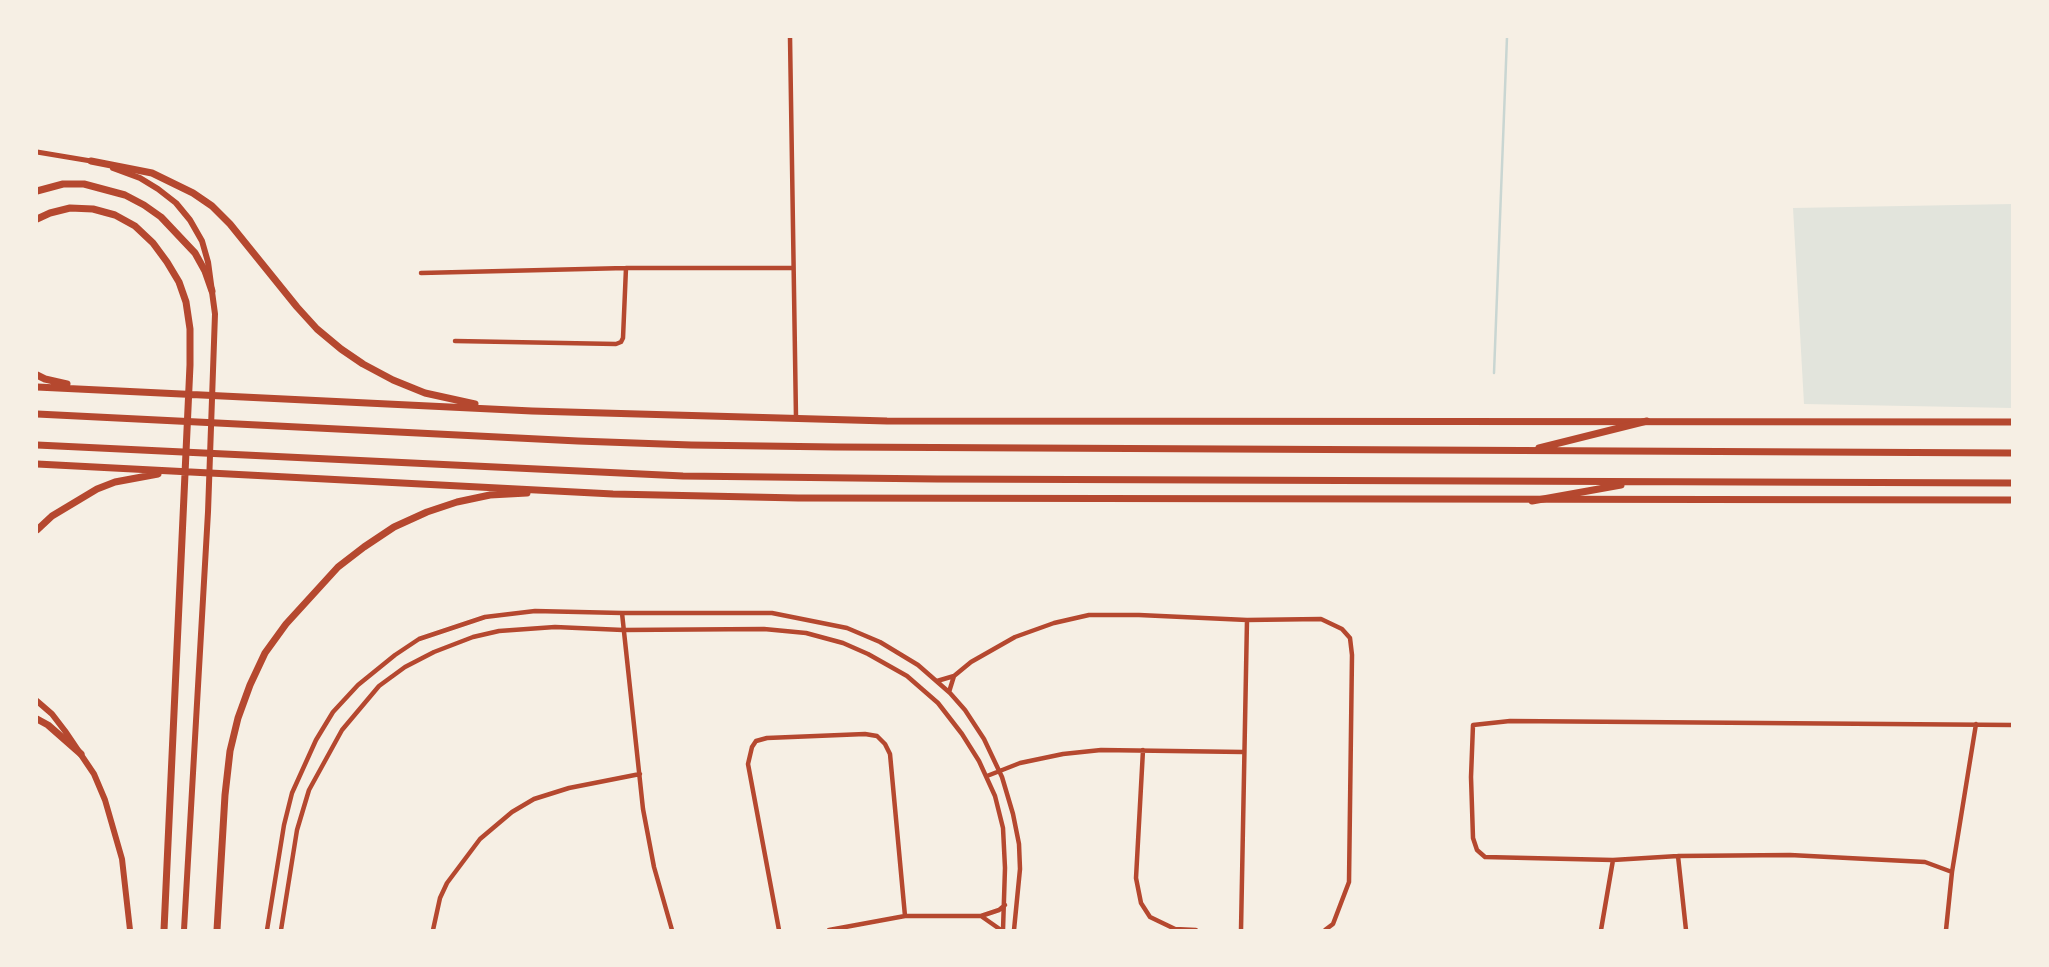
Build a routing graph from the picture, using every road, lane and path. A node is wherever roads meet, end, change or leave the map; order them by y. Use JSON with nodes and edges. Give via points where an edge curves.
{"nodes":[{"id":1,"x":790,"y":37,"type":"edge"},
{"id":2,"x":37,"y":152,"type":"edge"},
{"id":3,"x":92,"y":161,"type":"junction"},
{"id":4,"x":37,"y":191,"type":"edge"},
{"id":5,"x":37,"y":219,"type":"edge"},
{"id":6,"x":626,"y":268,"type":"junction"},
{"id":7,"x":792,"y":268,"type":"junction"},
{"id":8,"x":421,"y":273,"type":"dead end"},
{"id":9,"x":212,"y":291,"type":"junction"},
{"id":10,"x":455,"y":341,"type":"dead end"},
{"id":11,"x":37,"y":375,"type":"edge"},
{"id":12,"x":37,"y":387,"type":"edge"},
{"id":13,"x":102,"y":390,"type":"junction"},
{"id":14,"x":532,"y":411,"type":"junction"},
{"id":15,"x":37,"y":414,"type":"edge"},
{"id":16,"x":796,"y":418,"type":"junction"},
{"id":17,"x":2010,"y":420,"type":"edge"},
{"id":18,"x":1647,"y":421,"type":"junction"},
{"id":19,"x":37,"y":445,"type":"edge"},
{"id":20,"x":1527,"y":452,"type":"junction"},
{"id":21,"x":2012,"y":453,"type":"edge"},
{"id":22,"x":37,"y":464,"type":"edge"},
{"id":23,"x":176,"y":471,"type":"junction"},
{"id":24,"x":1640,"y":482,"type":"junction"},
{"id":25,"x":2012,"y":483,"type":"edge"},
{"id":26,"x":613,"y":494,"type":"junction"},
{"id":27,"x":2012,"y":500,"type":"edge"},
{"id":28,"x":1532,"y":501,"type":"junction"},
{"id":29,"x":37,"y":530,"type":"edge"},
{"id":30,"x":622,"y":613,"type":"junction"},
{"id":31,"x":1247,"y":620,"type":"junction"},
{"id":32,"x":623,"y":630,"type":"junction"},
{"id":33,"x":954,"y":676,"type":"junction"},
{"id":34,"x":936,"y":681,"type":"junction"},
{"id":35,"x":949,"y":692,"type":"junction"},
{"id":36,"x":37,"y":701,"type":"edge"},
{"id":37,"x":37,"y":719,"type":"edge"},
{"id":38,"x":1976,"y":724,"type":"junction"},
{"id":39,"x":2012,"y":725,"type":"edge"},
{"id":40,"x":1143,"y":751,"type":"junction"},
{"id":41,"x":1243,"y":752,"type":"junction"},
{"id":42,"x":81,"y":754,"type":"junction"},
{"id":43,"x":998,"y":771,"type":"junction"},
{"id":44,"x":640,"y":774,"type":"junction"},
{"id":45,"x":987,"y":776,"type":"junction"},
{"id":46,"x":1678,"y":856,"type":"junction"},
{"id":47,"x":1613,"y":860,"type":"junction"},
{"id":48,"x":1952,"y":872,"type":"junction"},
{"id":49,"x":1004,"y":905,"type":"junction"},
{"id":50,"x":905,"y":916,"type":"junction"},
{"id":51,"x":981,"y":916,"type":"junction"},
{"id":52,"x":130,"y":930,"type":"edge"},
{"id":53,"x":163,"y":930,"type":"edge"},
{"id":54,"x":184,"y":930,"type":"edge"},
{"id":55,"x":217,"y":930,"type":"edge"},
{"id":56,"x":267,"y":930,"type":"edge"},
{"id":57,"x":281,"y":930,"type":"edge"},
{"id":58,"x":433,"y":930,"type":"edge"},
{"id":59,"x":672,"y":930,"type":"edge"},
{"id":60,"x":779,"y":930,"type":"edge"},
{"id":61,"x":829,"y":930,"type":"edge"},
{"id":62,"x":1002,"y":930,"type":"edge"},
{"id":63,"x":1014,"y":930,"type":"edge"},
{"id":64,"x":1196,"y":930,"type":"edge"},
{"id":65,"x":1241,"y":930,"type":"edge"},
{"id":66,"x":1325,"y":930,"type":"edge"},
{"id":67,"x":1601,"y":930,"type":"edge"},
{"id":68,"x":1685,"y":930,"type":"edge"},
{"id":69,"x":1946,"y":930,"type":"edge"}],
"edges":[{"from":1,"to":7,"type":"street"},
{"from":2,"to":3,"type":"street"},
{"from":3,"to":9,"type":"main road","via":[[140,178],[176,203],[202,241]]},
{"from":3,"to":14,"type":"highway","via":[[152,173],[212,206],[317,329],[363,364],[451,401]]},
{"from":4,"to":9,"type":"highway","via":[[84,184],[144,205],[195,253]]},
{"from":5,"to":53,"type":"highway","via":[[70,208],[93,209],[135,226],[167,262],[183,292],[190,329]]},
{"from":6,"to":7,"type":"street"},
{"from":6,"to":8,"type":"street"},
{"from":6,"to":10,"type":"street","via":[[621,342]]},
{"from":7,"to":16,"type":"street"},
{"from":9,"to":54,"type":"main road","via":[[208,512]]},
{"from":11,"to":13,"type":"highway"},
{"from":12,"to":13,"type":"highway"},
{"from":13,"to":14,"type":"highway"},
{"from":14,"to":16,"type":"highway"},
{"from":15,"to":20,"type":"highway","via":[[691,445]]},
{"from":16,"to":18,"type":"highway"},
{"from":17,"to":18,"type":"highway"},
{"from":18,"to":20,"type":"highway"},
{"from":19,"to":24,"type":"highway","via":[[697,476]]},
{"from":20,"to":21,"type":"highway"},
{"from":22,"to":23,"type":"highway"},
{"from":23,"to":26,"type":"highway"},
{"from":23,"to":29,"type":"highway","via":[[97,489]]},
{"from":24,"to":25,"type":"highway"},
{"from":24,"to":28,"type":"highway"},
{"from":26,"to":28,"type":"highway"},
{"from":26,"to":55,"type":"highway","via":[[490,495],[427,512],[364,547],[304,604],[265,653],[238,718],[225,795]]},
{"from":27,"to":28,"type":"highway"},
{"from":30,"to":32,"type":"street"},
{"from":30,"to":34,"type":"street","via":[[772,613],[811,620],[880,642]]},
{"from":30,"to":56,"type":"street","via":[[535,611],[485,617],[419,639],[358,685],[333,712],[292,793]]},
{"from":31,"to":33,"type":"street","via":[[1089,615],[1015,636]]},
{"from":31,"to":41,"type":"street"},
{"from":31,"to":66,"type":"street","via":[[1321,619],[1350,638],[1349,882],[1333,924]]},
{"from":32,"to":44,"type":"street"},
{"from":32,"to":45,"type":"street","via":[[764,629],[843,643],[907,676],[938,703]]},
{"from":32,"to":57,"type":"street","via":[[555,627],[499,631],[434,652],[379,686],[342,730],[309,790],[297,830]]},
{"from":33,"to":34,"type":"street"},
{"from":33,"to":35,"type":"street"},
{"from":34,"to":35,"type":"street"},
{"from":35,"to":43,"type":"street","via":[[984,739]]},
{"from":36,"to":42,"type":"main road"},
{"from":37,"to":42,"type":"highway"},
{"from":38,"to":39,"type":"street"},
{"from":38,"to":47,"type":"street","via":[[1510,721],[1473,725],[1472,826],[1477,850],[1485,857]]},
{"from":38,"to":48,"type":"street"},
{"from":40,"to":41,"type":"street"},
{"from":40,"to":43,"type":"street","via":[[1063,754]]},
{"from":40,"to":64,"type":"street","via":[[1136,878],[1141,903],[1150,917],[1175,929]]},
{"from":41,"to":65,"type":"street"},
{"from":42,"to":52,"type":"main road","via":[[105,800],[122,859]]},
{"from":43,"to":45,"type":"street"},
{"from":43,"to":63,"type":"street","via":[[1019,844]]},
{"from":44,"to":58,"type":"street","via":[[569,788],[512,812],[480,839],[447,883]]},
{"from":44,"to":59,"type":"street","via":[[654,867]]},
{"from":45,"to":49,"type":"street","via":[[1003,828]]},
{"from":46,"to":47,"type":"street"},
{"from":46,"to":48,"type":"street","via":[[1898,859]]},
{"from":46,"to":68,"type":"street"},
{"from":47,"to":67,"type":"street"},
{"from":48,"to":69,"type":"street"},
{"from":49,"to":51,"type":"street"},
{"from":49,"to":62,"type":"street"},
{"from":50,"to":51,"type":"street"},
{"from":50,"to":60,"type":"street","via":[[886,744],[865,734],[767,738],[756,741],[748,764]]},
{"from":50,"to":61,"type":"street"},
{"from":51,"to":62,"type":"street"}]}
